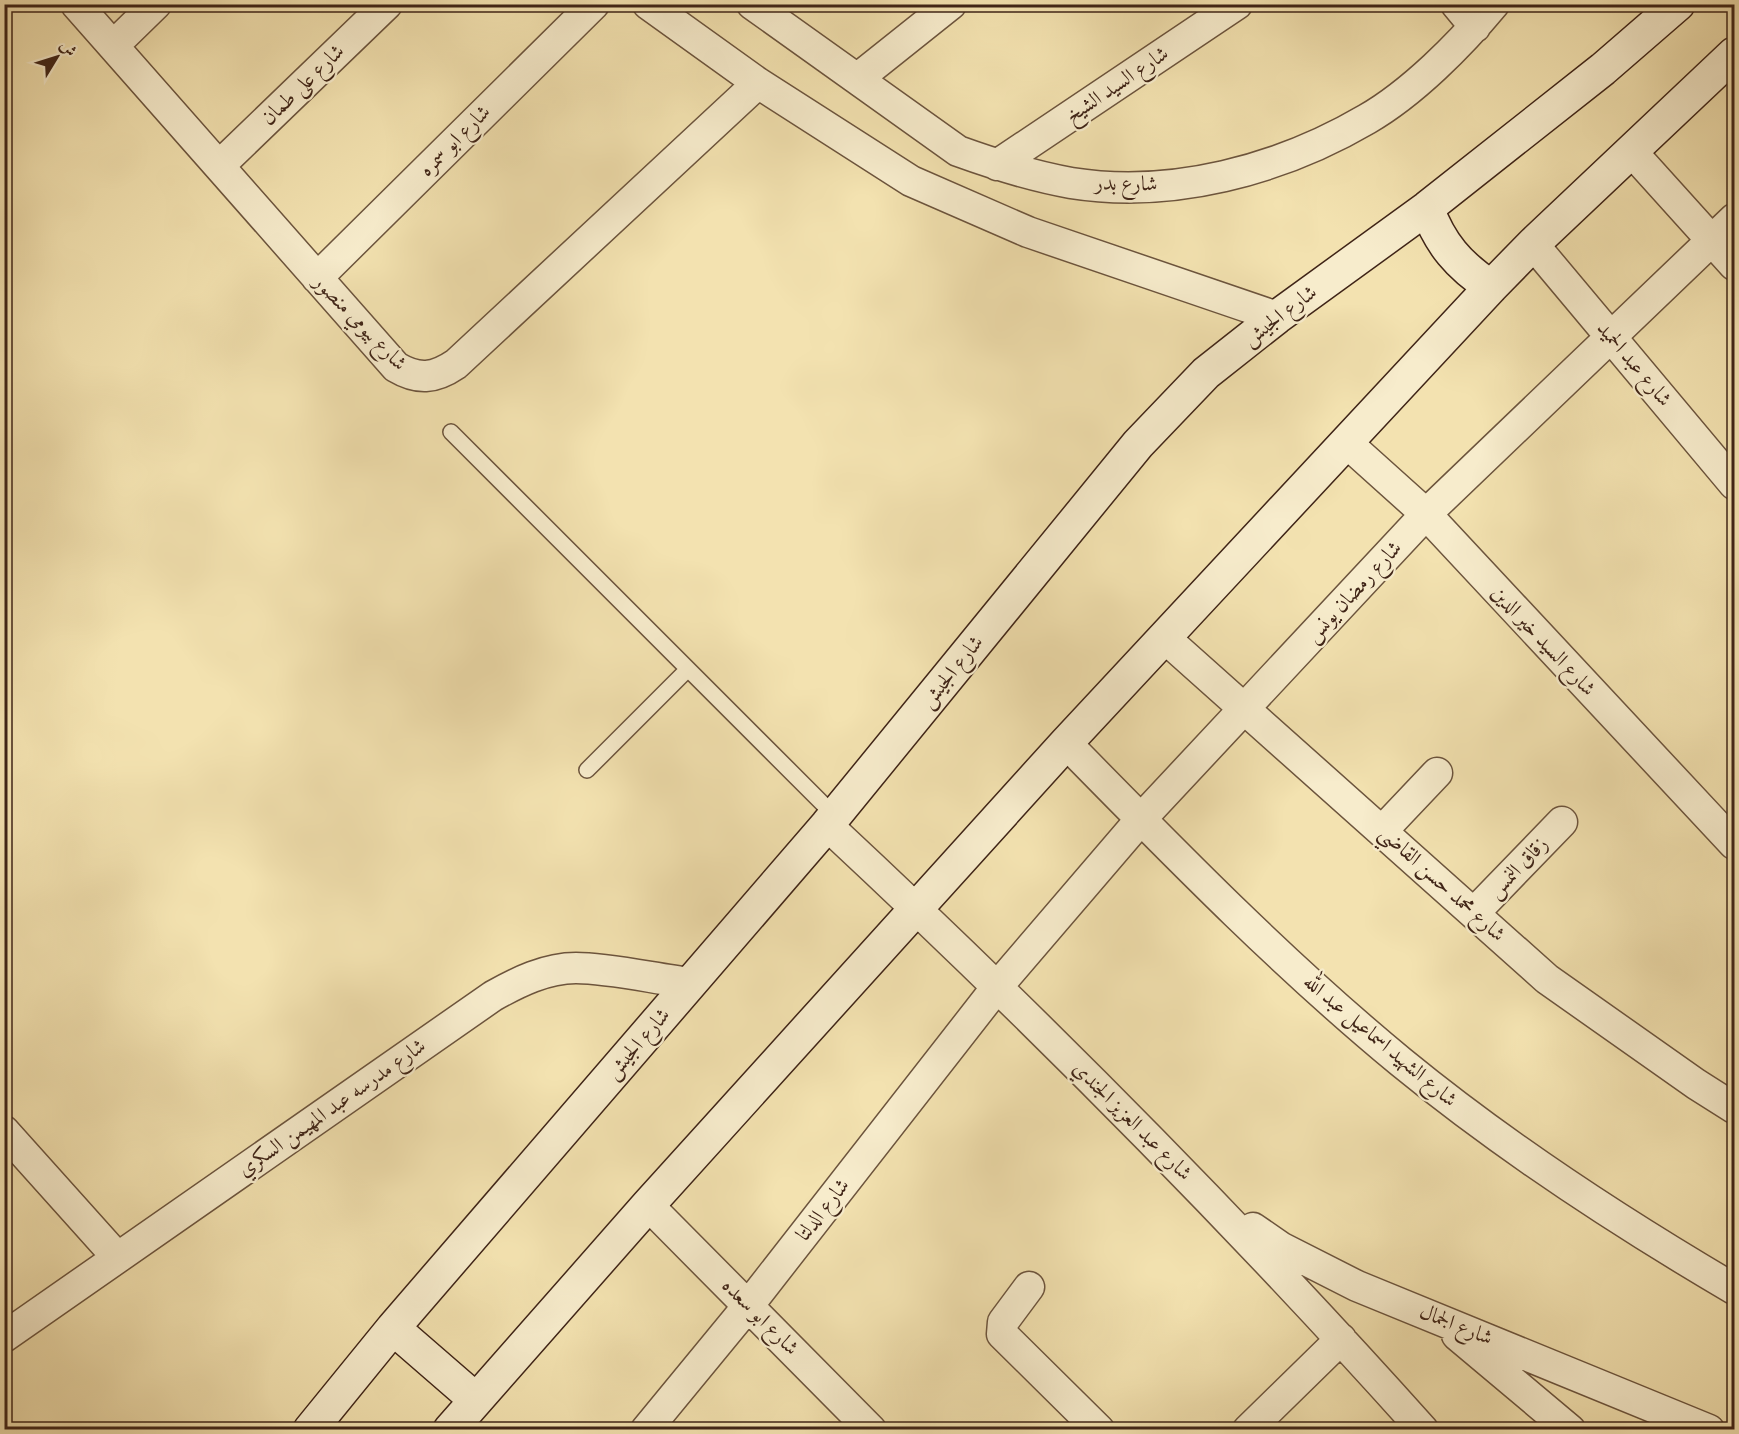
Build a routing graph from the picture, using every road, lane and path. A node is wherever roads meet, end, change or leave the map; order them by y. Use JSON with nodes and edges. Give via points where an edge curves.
{"nodes":[{"id":1,"x":76,"y":4,"type":"edge"},
{"id":2,"x":156,"y":4,"type":"edge"},
{"id":3,"x":387,"y":4,"type":"edge"},
{"id":4,"x":594,"y":4,"type":"edge"},
{"id":5,"x":648,"y":4,"type":"edge"},
{"id":6,"x":752,"y":4,"type":"edge"},
{"id":7,"x":951,"y":4,"type":"edge"},
{"id":8,"x":1237,"y":4,"type":"edge"},
{"id":9,"x":1456,"y":4,"type":"edge"},
{"id":10,"x":1678,"y":4,"type":"edge"},
{"id":11,"x":1485,"y":16,"type":"edge"},
{"id":12,"x":113,"y":46,"type":"junction"},
{"id":13,"x":1733,"y":57,"type":"edge"},
{"id":14,"x":857,"y":79,"type":"junction"},
{"id":15,"x":758,"y":83,"type":"junction"},
{"id":16,"x":1632,"y":152,"type":"junction"},
{"id":17,"x":997,"y":165,"type":"junction"},
{"id":18,"x":219,"y":166,"type":"junction"},
{"id":19,"x":1427,"y":208,"type":"junction"},
{"id":20,"x":1734,"y":219,"type":"edge"},
{"id":21,"x":1713,"y":240,"type":"junction"},
{"id":22,"x":1533,"y":244,"type":"junction"},
{"id":23,"x":1734,"y":265,"type":"edge"},
{"id":24,"x":317,"y":278,"type":"junction"},
{"id":25,"x":1491,"y":287,"type":"junction"},
{"id":26,"x":1277,"y":317,"type":"junction"},
{"id":27,"x":1611,"y":337,"type":"junction"},
{"id":28,"x":451,"y":432,"type":"dead end"},
{"id":29,"x":1347,"y":443,"type":"junction"},
{"id":30,"x":1734,"y":484,"type":"edge"},
{"id":31,"x":1426,"y":514,"type":"junction"},
{"id":32,"x":1166,"y":639,"type":"junction"},
{"id":33,"x":688,"y":669,"type":"junction"},
{"id":34,"x":1245,"y":709,"type":"junction"},
{"id":35,"x":1066,"y":743,"type":"junction"},
{"id":36,"x":587,"y":770,"type":"dead end"},
{"id":37,"x":1437,"y":773,"type":"dead end"},
{"id":38,"x":1141,"y":819,"type":"junction"},
{"id":39,"x":831,"y":820,"type":"junction"},
{"id":40,"x":1562,"y":822,"type":"dead end"},
{"id":41,"x":1382,"y":831,"type":"junction"},
{"id":42,"x":1734,"y":844,"type":"edge"},
{"id":43,"x":917,"y":909,"type":"junction"},
{"id":44,"x":1474,"y":913,"type":"junction"},
{"id":45,"x":690,"y":983,"type":"junction"},
{"id":46,"x":997,"y":987,"type":"junction"},
{"id":47,"x":1734,"y":1108,"type":"edge"},
{"id":48,"x":4,"y":1131,"type":"edge"},
{"id":49,"x":1213,"y":1201,"type":"junction"},
{"id":50,"x":648,"y":1205,"type":"junction"},
{"id":51,"x":117,"y":1257,"type":"junction"},
{"id":52,"x":1029,"y":1287,"type":"dead end"},
{"id":53,"x":1734,"y":1289,"type":"edge"},
{"id":54,"x":748,"y":1306,"type":"junction"},
{"id":55,"x":1435,"y":1316,"type":"junction"},
{"id":56,"x":393,"y":1328,"type":"junction"},
{"id":57,"x":4,"y":1336,"type":"edge"},
{"id":58,"x":1341,"y":1339,"type":"junction"},
{"id":59,"x":476,"y":1400,"type":"junction"},
{"id":60,"x":654,"y":1427,"type":"edge"},
{"id":61,"x":310,"y":1430,"type":"edge"},
{"id":62,"x":450,"y":1430,"type":"edge"},
{"id":63,"x":871,"y":1430,"type":"edge"},
{"id":64,"x":1099,"y":1430,"type":"edge"},
{"id":65,"x":1248,"y":1430,"type":"edge"},
{"id":66,"x":1423,"y":1430,"type":"edge"},
{"id":67,"x":1570,"y":1430,"type":"edge"},
{"id":68,"x":1709,"y":1430,"type":"edge"}],
"edges":[{"from":1,"to":12,"type":"street","name":"شارع بيومي منصور"},
{"from":2,"to":12,"type":"street"},
{"from":3,"to":18,"type":"street","name":"شارع على طمان"},
{"from":4,"to":24,"type":"street","name":"شارع ابو سمره"},
{"from":5,"to":15,"type":"street"},
{"from":6,"to":14,"type":"street","name":"شارع بدر"},
{"from":7,"to":14,"type":"street"},
{"from":8,"to":17,"type":"street","name":"شارع السيد الشيخ"},
{"from":9,"to":11,"type":"street"},
{"from":10,"to":19,"type":"main road","name":"شارع الجيش","via":[[1603,69]]},
{"from":11,"to":17,"type":"street","name":"شارع بدر","via":[[1430,71],[1368,119],[1300,154],[1226,177],[1149,187],[1072,183]]},
{"from":12,"to":18,"type":"street","name":"شارع بيومي منصور"},
{"from":13,"to":16,"type":"main road"},
{"from":14,"to":17,"type":"street","name":"شارع بدر","via":[[958,151]]},
{"from":15,"to":24,"type":"street","name":"شارع بيومي منصور","via":[[442,374],[426,378],[396,367]]},
{"from":15,"to":26,"type":"street","via":[[911,181],[1038,236]]},
{"from":16,"to":21,"type":"street"},
{"from":16,"to":22,"type":"main road"},
{"from":18,"to":24,"type":"street","name":"شارع بيومي منصور"},
{"from":19,"to":25,"type":"main road","via":[[1450,255]]},
{"from":19,"to":26,"type":"main road","name":"شارع الجيش"},
{"from":20,"to":21,"type":"street","name":"شارع رمضان يونس"},
{"from":21,"to":23,"type":"street"},
{"from":21,"to":27,"type":"street","name":"شارع رمضان يونس"},
{"from":22,"to":25,"type":"main road"},
{"from":22,"to":27,"type":"street","name":"شارع عبد الحميد"},
{"from":25,"to":29,"type":"main road"},
{"from":26,"to":39,"type":"main road","name":"شارع الجيش","via":[[1206,373],[1138,444]]},
{"from":27,"to":30,"type":"street","name":"شارع عبد الحميد"},
{"from":27,"to":31,"type":"street","name":"شارع رمضان يونس"},
{"from":28,"to":33,"type":"lane"},
{"from":29,"to":31,"type":"street","name":"شارع السيد خير الدين"},
{"from":29,"to":32,"type":"main road"},
{"from":31,"to":34,"type":"street","name":"شارع رمضان يونس"},
{"from":31,"to":42,"type":"street","name":"شارع السيد خير الدين"},
{"from":32,"to":34,"type":"street","name":"شارع محمد حسن القاضي"},
{"from":32,"to":35,"type":"main road"},
{"from":33,"to":36,"type":"lane"},
{"from":33,"to":39,"type":"lane"},
{"from":34,"to":38,"type":"street","name":"شارع رمضان يونس"},
{"from":34,"to":41,"type":"street","name":"شارع محمد حسن القاضي"},
{"from":35,"to":38,"type":"street","name":"شارع الشهيد اسماعيل عبد الله"},
{"from":35,"to":43,"type":"main road"},
{"from":37,"to":41,"type":"street"},
{"from":38,"to":46,"type":"street","name":"شارع رمضان يونس"},
{"from":38,"to":53,"type":"street","name":"شارع الشهيد اسماعيل عبد الله","via":[[1319,992],[1485,1128],[1573,1190]]},
{"from":39,"to":43,"type":"street","name":"شارع عبد العزيز الجندي"},
{"from":39,"to":45,"type":"main road","name":"شارع الجيش"},
{"from":40,"to":44,"type":"street","name":"زقاق النمس"},
{"from":41,"to":44,"type":"street","name":"شارع محمد حسن القاضي"},
{"from":43,"to":46,"type":"street","name":"شارع عبد العزيز الجندي"},
{"from":43,"to":50,"type":"main road"},
{"from":44,"to":47,"type":"street","name":"شارع محمد حسن القاضي","via":[[1547,980]]},
{"from":45,"to":51,"type":"street","name":"شارع مدرسه عبد المهيمن السكري","via":[[575,968],[519,981]]},
{"from":45,"to":56,"type":"main road","name":"شارع الجيش"},
{"from":46,"to":49,"type":"street","name":"شارع عبد العزيز الجندي"},
{"from":46,"to":54,"type":"street","name":"شارع الدلتا"},
{"from":48,"to":51,"type":"street"},
{"from":49,"to":55,"type":"street","name":"شارع الجمال","via":[[1293,1253],[1357,1286]]},
{"from":49,"to":58,"type":"street","name":"شارع عبد العزيز الجندي"},
{"from":50,"to":54,"type":"street","name":"شارع ابو سعده"},
{"from":50,"to":59,"type":"main road"},
{"from":51,"to":57,"type":"street","name":"شارع مدرسه عبد المهيمن السكري"},
{"from":52,"to":64,"type":"street","via":[[1003,1322],[1002,1334]]},
{"from":54,"to":60,"type":"street","name":"شارع الدلتا"},
{"from":54,"to":63,"type":"street","name":"شارع ابو سعده"},
{"from":55,"to":67,"type":"street"},
{"from":55,"to":68,"type":"street","name":"شارع الجمال"},
{"from":56,"to":59,"type":"main road"},
{"from":56,"to":61,"type":"main road","name":"شارع الجيش"},
{"from":58,"to":65,"type":"street"},
{"from":58,"to":66,"type":"street","name":"شارع عبد العزيز الجندي"},
{"from":59,"to":62,"type":"main road"}]}
